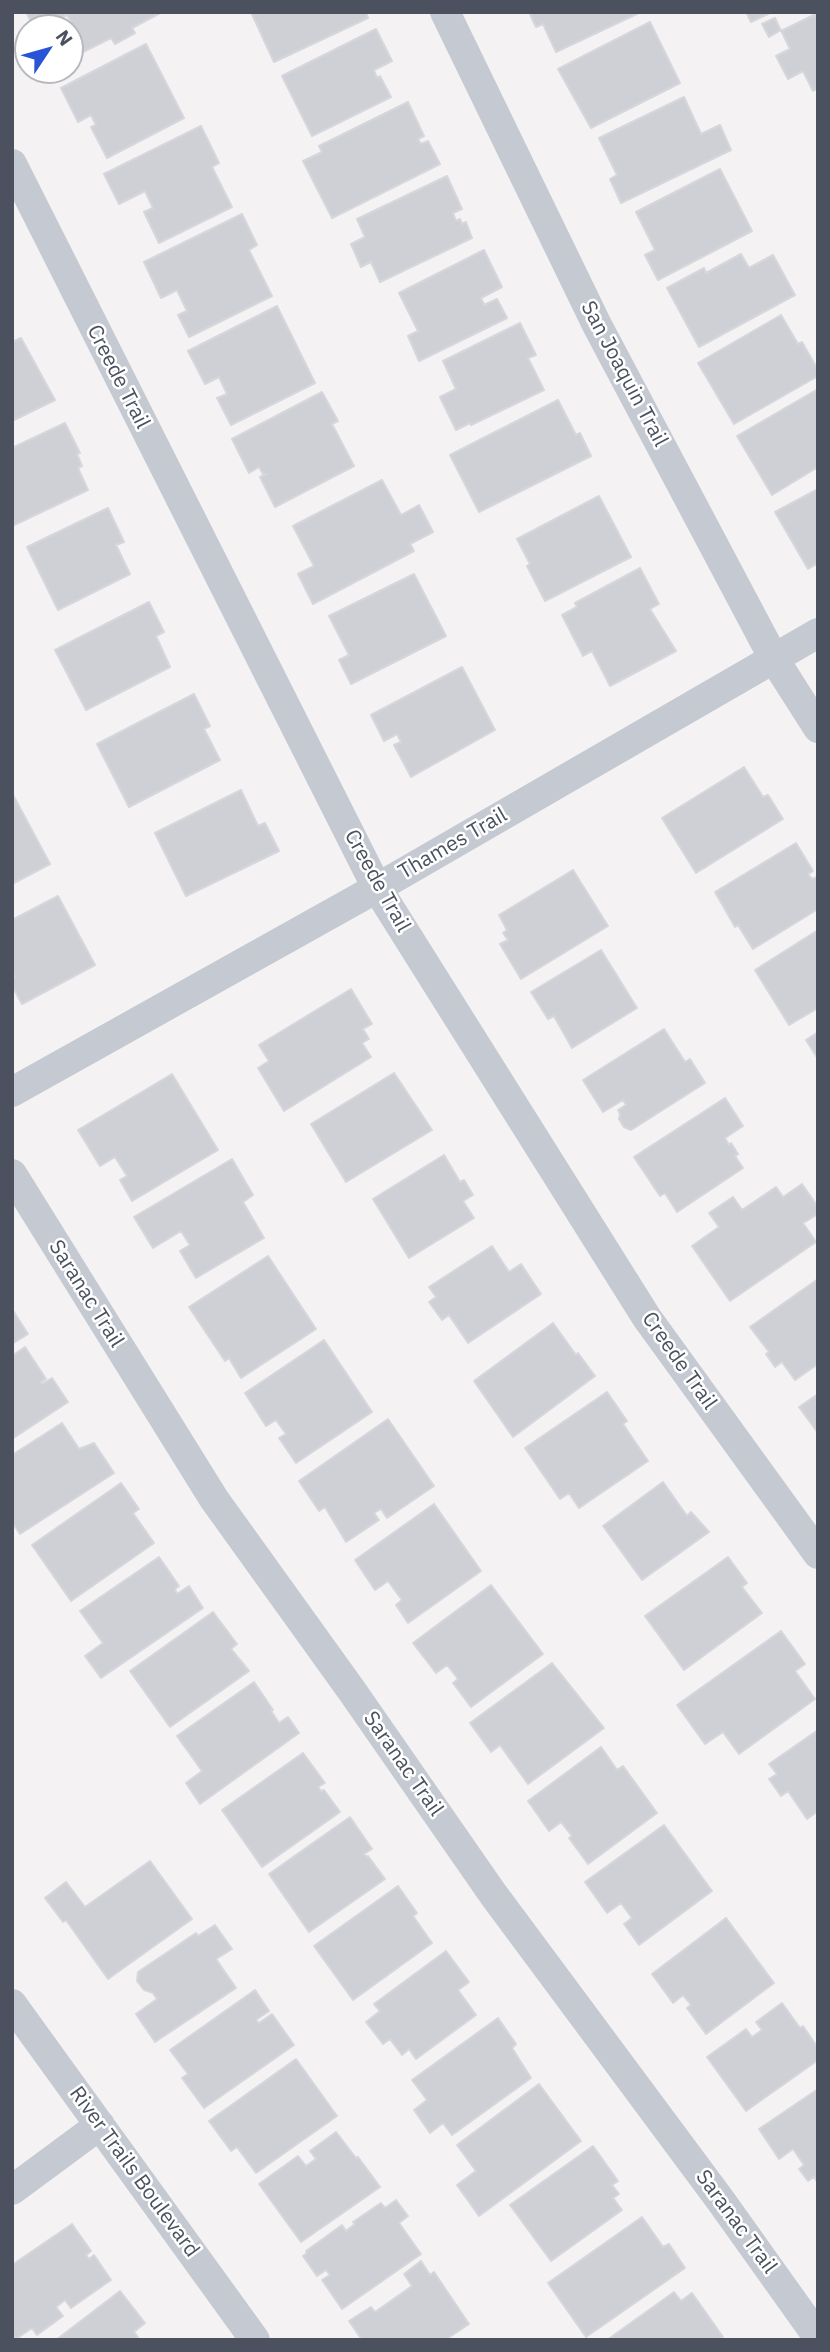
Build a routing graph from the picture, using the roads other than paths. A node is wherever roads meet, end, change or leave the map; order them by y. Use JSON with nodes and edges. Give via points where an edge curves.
{"nodes":[{"id":1,"x":445,"y":12,"type":"edge"},
{"id":2,"x":12,"y":164,"type":"edge"},
{"id":3,"x":818,"y":633,"type":"edge"},
{"id":4,"x":774,"y":659,"type":"junction"},
{"id":5,"x":818,"y":727,"type":"edge"},
{"id":6,"x":377,"y":888,"type":"junction"},
{"id":7,"x":12,"y":1092,"type":"edge"},
{"id":8,"x":12,"y":1174,"type":"edge"},
{"id":9,"x":818,"y":1554,"type":"edge"},
{"id":10,"x":12,"y":2004,"type":"edge"},
{"id":11,"x":100,"y":2125,"type":"junction"},
{"id":12,"x":12,"y":2190,"type":"edge"},
{"id":13,"x":818,"y":2337,"type":"edge"},
{"id":14,"x":256,"y":2340,"type":"edge"}],
"edges":[{"from":1,"to":4,"type":"street","name":"San Joaquin Trail","via":[[597,324]]},
{"from":2,"to":6,"type":"street","name":"Creede Trail"},
{"from":3,"to":4,"type":"street","name":"Thames Trail"},
{"from":4,"to":5,"type":"street","name":"San Joaquin Trail"},
{"from":4,"to":6,"type":"street","name":"Thames Trail"},
{"from":6,"to":7,"type":"street","name":"Thames Trail"},
{"from":6,"to":9,"type":"street","name":"Creede Trail","via":[[647,1318]]},
{"from":8,"to":13,"type":"street","name":"Saranac Trail","via":[[214,1499],[493,1894]]},
{"from":10,"to":11,"type":"street","name":"River Trails Boulevard"},
{"from":11,"to":12,"type":"street"},
{"from":11,"to":14,"type":"street","name":"River Trails Boulevard"}]}
